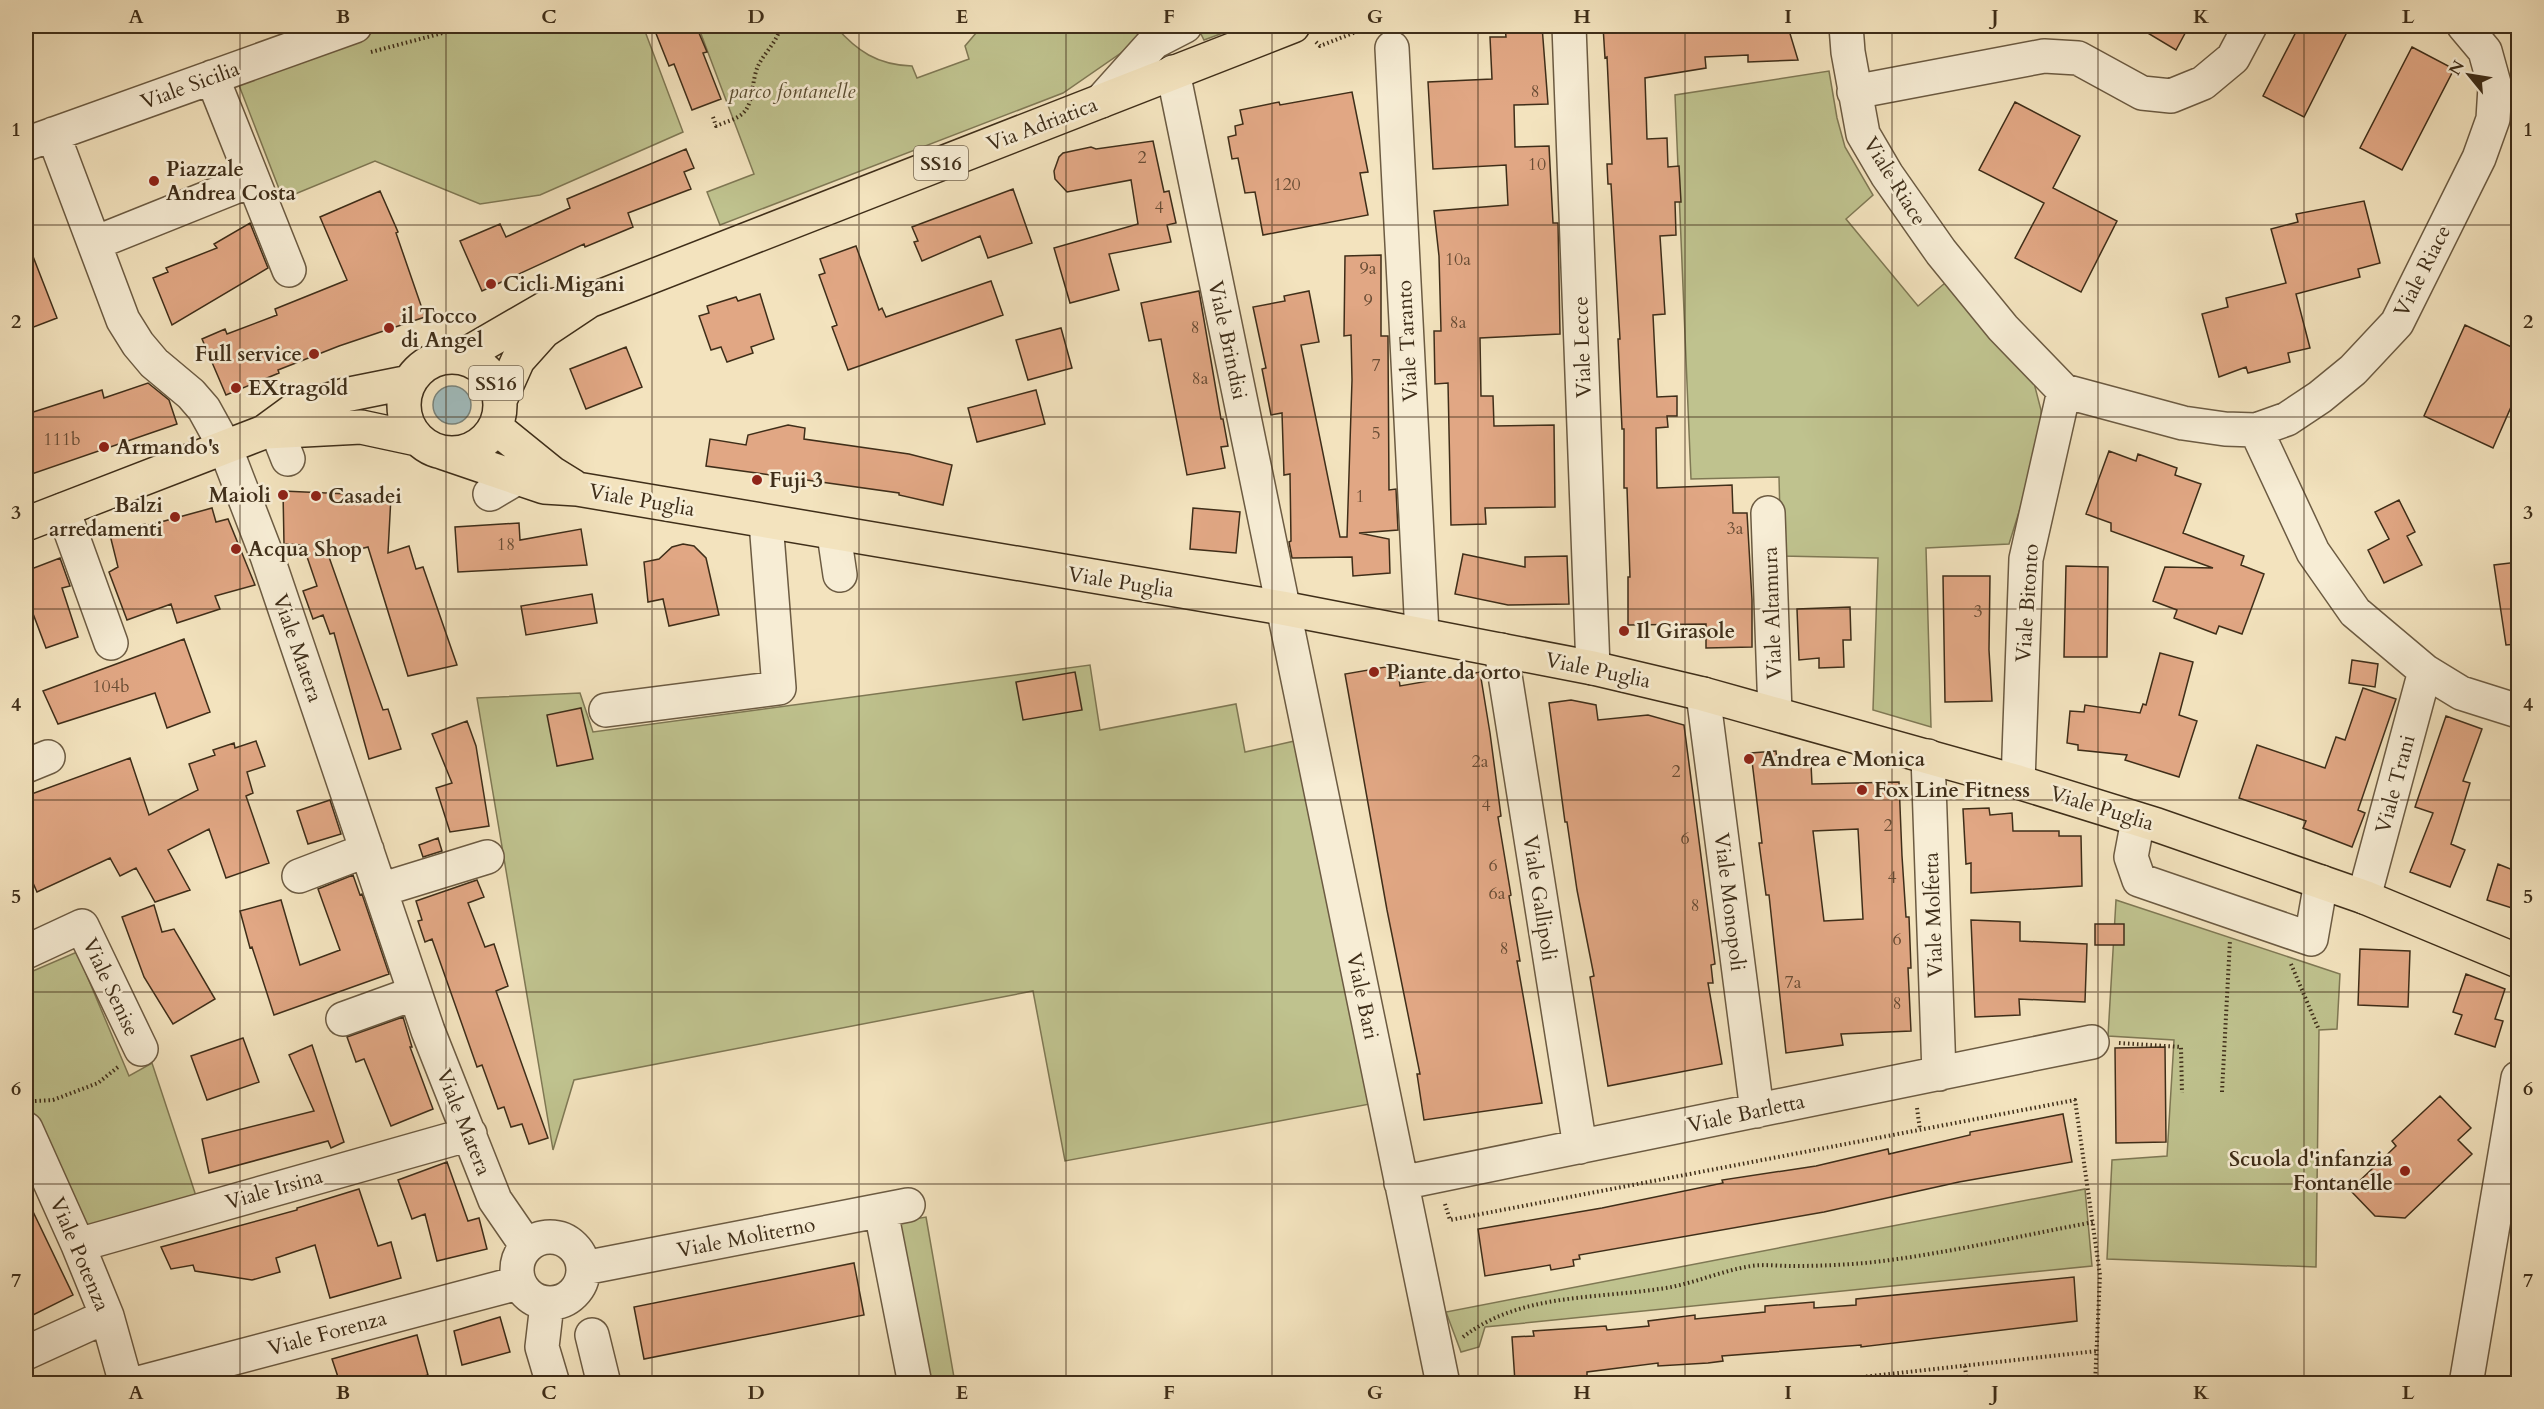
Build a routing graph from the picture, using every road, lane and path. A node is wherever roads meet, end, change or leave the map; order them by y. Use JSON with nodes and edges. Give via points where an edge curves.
{"nodes":[{"id":1,"x":355,"y":26,"type":"edge"},
{"id":2,"x":781,"y":26,"type":"edge"},
{"id":3,"x":795,"y":26,"type":"edge"},
{"id":4,"x":815,"y":26,"type":"edge"},
{"id":5,"x":1185,"y":26,"type":"edge"},
{"id":6,"x":1293,"y":26,"type":"edge"},
{"id":7,"x":1569,"y":26,"type":"edge"},
{"id":8,"x":1846,"y":26,"type":"edge"},
{"id":9,"x":2250,"y":26,"type":"edge"},
{"id":10,"x":2464,"y":26,"type":"edge"},
{"id":11,"x":1381,"y":37,"type":"edge"},
{"id":12,"x":2489,"y":38,"type":"edge"},
{"id":13,"x":1320,"y":46,"type":"dead end"},
{"id":14,"x":1173,"y":72,"type":"junction"},
{"id":15,"x":212,"y":77,"type":"junction"},
{"id":16,"x":1854,"y":92,"type":"junction"},
{"id":17,"x":1101,"y":101,"type":"junction"},
{"id":18,"x":713,"y":117,"type":"dead end"},
{"id":19,"x":39,"y":139,"type":"edge"},
{"id":20,"x":252,"y":180,"type":"junction"},
{"id":21,"x":95,"y":243,"type":"junction"},
{"id":22,"x":289,"y":270,"type":"dead end"},
{"id":23,"x":589,"y":301,"type":"junction"},
{"id":24,"x":461,"y":357,"type":"junction"},
{"id":25,"x":410,"y":382,"type":"junction"},
{"id":26,"x":2064,"y":392,"type":"junction"},
{"id":27,"x":498,"y":413,"type":"junction"},
{"id":28,"x":2256,"y":430,"type":"junction"},
{"id":29,"x":277,"y":440,"type":"junction"},
{"id":30,"x":431,"y":446,"type":"junction"},
{"id":31,"x":225,"y":447,"type":"junction"},
{"id":32,"x":517,"y":478,"type":"junction"},
{"id":33,"x":577,"y":489,"type":"junction"},
{"id":34,"x":490,"y":494,"type":"dead end"},
{"id":35,"x":63,"y":510,"type":"junction"},
{"id":36,"x":1768,"y":513,"type":"dead end"},
{"id":37,"x":766,"y":522,"type":"junction"},
{"id":38,"x":26,"y":525,"type":"edge"},
{"id":39,"x":834,"y":534,"type":"junction"},
{"id":40,"x":840,"y":575,"type":"dead end"},
{"id":41,"x":1282,"y":608,"type":"junction"},
{"id":42,"x":1422,"y":634,"type":"junction"},
{"id":43,"x":111,"y":643,"type":"dead end"},
{"id":44,"x":1501,"y":650,"type":"junction"},
{"id":45,"x":1593,"y":668,"type":"junction"},
{"id":46,"x":2425,"y":672,"type":"junction"},
{"id":47,"x":1702,"y":694,"type":"junction"},
{"id":48,"x":606,"y":710,"type":"dead end"},
{"id":49,"x":2518,"y":711,"type":"edge"},
{"id":50,"x":1775,"y":713,"type":"junction"},
{"id":51,"x":1928,"y":756,"type":"junction"},
{"id":52,"x":2018,"y":782,"type":"junction"},
{"id":53,"x":2138,"y":820,"type":"junction"},
{"id":54,"x":367,"y":850,"type":"junction"},
{"id":55,"x":487,"y":857,"type":"dead end"},
{"id":56,"x":299,"y":876,"type":"dead end"},
{"id":57,"x":2321,"y":882,"type":"junction"},
{"id":58,"x":380,"y":890,"type":"junction"},
{"id":59,"x":2364,"y":897,"type":"junction"},
{"id":60,"x":2232,"y":912,"type":"junction"},
{"id":61,"x":2276,"y":927,"type":"junction"},
{"id":62,"x":26,"y":952,"type":"edge"},
{"id":63,"x":2518,"y":961,"type":"edge"},
{"id":64,"x":415,"y":993,"type":"junction"},
{"id":65,"x":343,"y":1019,"type":"dead end"},
{"id":66,"x":2319,"y":1030,"type":"dead end"},
{"id":67,"x":2092,"y":1042,"type":"joint"},
{"id":68,"x":141,"y":1049,"type":"joint"},
{"id":69,"x":1939,"y":1074,"type":"junction"},
{"id":70,"x":2518,"y":1078,"type":"edge"},
{"id":71,"x":2222,"y":1092,"type":"dead end"},
{"id":72,"x":2182,"y":1093,"type":"dead end"},
{"id":73,"x":1757,"y":1110,"type":"junction"},
{"id":74,"x":28,"y":1131,"type":"edge"},
{"id":75,"x":470,"y":1134,"type":"junction"},
{"id":76,"x":1580,"y":1147,"type":"junction"},
{"id":77,"x":1401,"y":1183,"type":"junction"},
{"id":78,"x":1442,"y":1198,"type":"dead end"},
{"id":79,"x":2094,"y":1222,"type":"junction"},
{"id":80,"x":78,"y":1245,"type":"junction"},
{"id":81,"x":526,"y":1245,"type":"junction"},
{"id":82,"x":584,"y":1268,"type":"junction"},
{"id":83,"x":518,"y":1283,"type":"junction"},
{"id":84,"x":547,"y":1304,"type":"junction"},
{"id":85,"x":107,"y":1316,"type":"junction"},
{"id":86,"x":592,"y":1335,"type":"dead end"},
{"id":87,"x":2097,"y":1351,"type":"junction"},
{"id":88,"x":26,"y":1353,"type":"edge"},
{"id":89,"x":1965,"y":1366,"type":"junction"},
{"id":90,"x":1440,"y":1370,"type":"edge"},
{"id":91,"x":126,"y":1383,"type":"edge"},
{"id":92,"x":135,"y":1383,"type":"edge"},
{"id":93,"x":553,"y":1383,"type":"edge"},
{"id":94,"x":604,"y":1383,"type":"edge"},
{"id":95,"x":915,"y":1383,"type":"edge"},
{"id":96,"x":1799,"y":1383,"type":"edge"},
{"id":97,"x":1967,"y":1383,"type":"edge"},
{"id":98,"x":2095,"y":1383,"type":"edge"},
{"id":99,"x":2466,"y":1383,"type":"edge"}],
"edges":[{"from":1,"to":15,"type":"street","name":"Viale Sicilia"},
{"from":2,"to":18,"type":"path","via":[[758,66],[746,110],[716,126]]},
{"from":3,"to":4,"type":"path","via":[[810,30]]},
{"from":5,"to":17,"type":"street","via":[[1154,42]]},
{"from":6,"to":14,"type":"main road","name":"Via Adriatica","number":"SS16"},
{"from":7,"to":45,"type":"street","name":"Viale Lecce"},
{"from":8,"to":16,"type":"street","name":"Viale Riace"},
{"from":9,"to":16,"type":"street","via":[[2233,58],[2203,83],[2171,96],[2142,93],[2078,58],[2044,56]]},
{"from":10,"to":12,"type":"street","name":"Viale Riace"},
{"from":11,"to":13,"type":"path"},
{"from":11,"to":42,"type":"street","name":"Viale Taranto"},
{"from":12,"to":28,"type":"street","name":"Viale Riace","via":[[2495,87],[2493,119],[2479,158],[2397,323],[2360,364],[2320,397],[2287,419]]},
{"from":14,"to":17,"type":"main road","name":"Via Adriatica","number":"SS16"},
{"from":14,"to":41,"type":"street","name":"Viale Brindisi"},
{"from":15,"to":19,"type":"street","name":"Viale Sicilia"},
{"from":15,"to":20,"type":"street"},
{"from":16,"to":26,"type":"street","name":"Viale Riace","via":[[1863,134],[1887,175],[1941,252],[2003,328]]},
{"from":17,"to":23,"type":"main road","name":"Via Adriatica","number":"SS16"},
{"from":19,"to":21,"type":"street","name":"Viale Matera"},
{"from":20,"to":21,"type":"street"},
{"from":20,"to":22,"type":"street"},
{"from":21,"to":31,"type":"street","name":"Viale Matera","via":[[123,320],[138,344],[198,402]]},
{"from":23,"to":24,"type":"main road","name":"Via Adriatica","number":"SS16","via":[[549,306]]},
{"from":23,"to":27,"type":"main road","name":"Via Adriatica","number":"SS16","via":[[544,331],[518,360]]},
{"from":24,"to":25,"type":"main road","number":"SS16","via":[[431,361]]},
{"from":24,"to":27,"type":"main road","number":"SS16","via":[[475,362],[496,383]]},
{"from":25,"to":29,"type":"main road","number":"SS16","via":[[294,410]]},
{"from":25,"to":30,"type":"main road","via":[[404,412],[408,426]]},
{"from":26,"to":28,"type":"street","name":"Viale Riace","via":[[2183,423]]},
{"from":26,"to":52,"type":"street","name":"Viale Bitonto","via":[[2026,559]]},
{"from":27,"to":30,"type":"main road","number":"SS16","via":[[486,440],[474,448],[459,453]]},
{"from":27,"to":33,"type":"main road","name":"Viale Puglia","via":[[552,473]]},
{"from":28,"to":46,"type":"street","via":[[2313,552],[2355,612]]},
{"from":29,"to":30,"type":"main road","number":"SS16","via":[[361,427]]},
{"from":29,"to":31,"type":"main road","number":"SS16"},
{"from":30,"to":32,"type":"main road","name":"Viale Puglia"},
{"from":31,"to":35,"type":"main road","number":"SS16"},
{"from":31,"to":54,"type":"street","name":"Viale Matera","via":[[267,556]]},
{"from":32,"to":33,"type":"main road","name":"Viale Puglia","via":[[544,487]]},
{"from":32,"to":34,"type":"street"},
{"from":33,"to":37,"type":"main road","name":"Viale Puglia"},
{"from":35,"to":38,"type":"main road","number":"SS16"},
{"from":35,"to":43,"type":"street"},
{"from":36,"to":50,"type":"street","name":"Viale Altamura"},
{"from":37,"to":39,"type":"main road","name":"Viale Puglia"},
{"from":37,"to":48,"type":"street","via":[[779,687]]},
{"from":39,"to":40,"type":"street"},
{"from":39,"to":41,"type":"main road","name":"Viale Puglia"},
{"from":41,"to":42,"type":"main road","name":"Viale Puglia"},
{"from":41,"to":77,"type":"street","name":"Viale Bari"},
{"from":42,"to":44,"type":"main road","name":"Viale Puglia"},
{"from":44,"to":45,"type":"main road","name":"Viale Puglia"},
{"from":44,"to":76,"type":"street","name":"Viale Gallipoli"},
{"from":45,"to":47,"type":"main road","name":"Viale Puglia"},
{"from":46,"to":49,"type":"street","via":[[2461,693]]},
{"from":46,"to":59,"type":"street","name":"Viale Trani"},
{"from":47,"to":50,"type":"main road","name":"Viale Puglia"},
{"from":47,"to":73,"type":"street","name":"Viale Monopoli"},
{"from":50,"to":51,"type":"main road","name":"Viale Puglia"},
{"from":51,"to":52,"type":"main road","name":"Viale Puglia"},
{"from":51,"to":69,"type":"street","name":"Viale Molfetta"},
{"from":52,"to":53,"type":"main road","name":"Viale Puglia"},
{"from":53,"to":57,"type":"main road","name":"Viale Puglia"},
{"from":53,"to":60,"type":"street","via":[[2131,857],[2139,880]]},
{"from":54,"to":56,"type":"street"},
{"from":54,"to":58,"type":"street","name":"Viale Matera"},
{"from":55,"to":58,"type":"street"},
{"from":57,"to":59,"type":"main road","name":"Viale Puglia"},
{"from":57,"to":61,"type":"street","via":[[2311,939]]},
{"from":58,"to":64,"type":"street","name":"Viale Matera"},
{"from":59,"to":63,"type":"main road","name":"Viale Puglia"},
{"from":60,"to":61,"type":"street"},
{"from":60,"to":71,"type":"path"},
{"from":61,"to":66,"type":"path"},
{"from":62,"to":68,"type":"street","name":"Viale Senise","via":[[82,926]]},
{"from":64,"to":65,"type":"street"},
{"from":64,"to":75,"type":"street","name":"Viale Matera"},
{"from":67,"to":69,"type":"street","name":"Viale Barletta"},
{"from":67,"to":72,"type":"path","via":[[2181,1047]]},
{"from":68,"to":74,"type":"path","via":[[98,1083],[53,1100]]},
{"from":69,"to":73,"type":"street","name":"Viale Barletta"},
{"from":70,"to":99,"type":"street"},
{"from":73,"to":76,"type":"street","name":"Viale Barletta"},
{"from":74,"to":80,"type":"street","name":"Viale Potenza"},
{"from":75,"to":80,"type":"street","name":"Viale Irsina"},
{"from":75,"to":81,"type":"street","name":"Viale Matera","via":[[495,1200]]},
{"from":76,"to":77,"type":"street","name":"Viale Barletta"},
{"from":77,"to":90,"type":"street","name":"Viale Bari"},
{"from":78,"to":79,"type":"path","via":[[1450,1220],[2075,1101]]},
{"from":79,"to":87,"type":"path","via":[[2100,1275]]},
{"from":79,"to":90,"type":"path","via":[[1931,1254],[1831,1266],[1755,1266],[1680,1286],[1579,1296],[1519,1309],[1479,1325]]},
{"from":80,"to":85,"type":"street","name":"Viale Potenza"},
{"from":81,"to":82,"type":"street","via":[[543,1236],[563,1238],[578,1250]]},
{"from":81,"to":83,"type":"street","via":[[516,1262]]},
{"from":82,"to":84,"type":"street","via":[[579,1287],[566,1300]]},
{"from":82,"to":95,"type":"street","name":"Viale Moliterno","via":[[894,1208]]},
{"from":83,"to":84,"type":"street","via":[[529,1297]]},
{"from":83,"to":92,"type":"street","name":"Viale Forenza"},
{"from":84,"to":93,"type":"street","via":[[542,1347]]},
{"from":85,"to":88,"type":"street"},
{"from":85,"to":91,"type":"street","name":"Viale Potenza"},
{"from":86,"to":94,"type":"street"},
{"from":87,"to":89,"type":"path"},
{"from":87,"to":98,"type":"path"},
{"from":89,"to":96,"type":"path"},
{"from":89,"to":97,"type":"path"}]}
